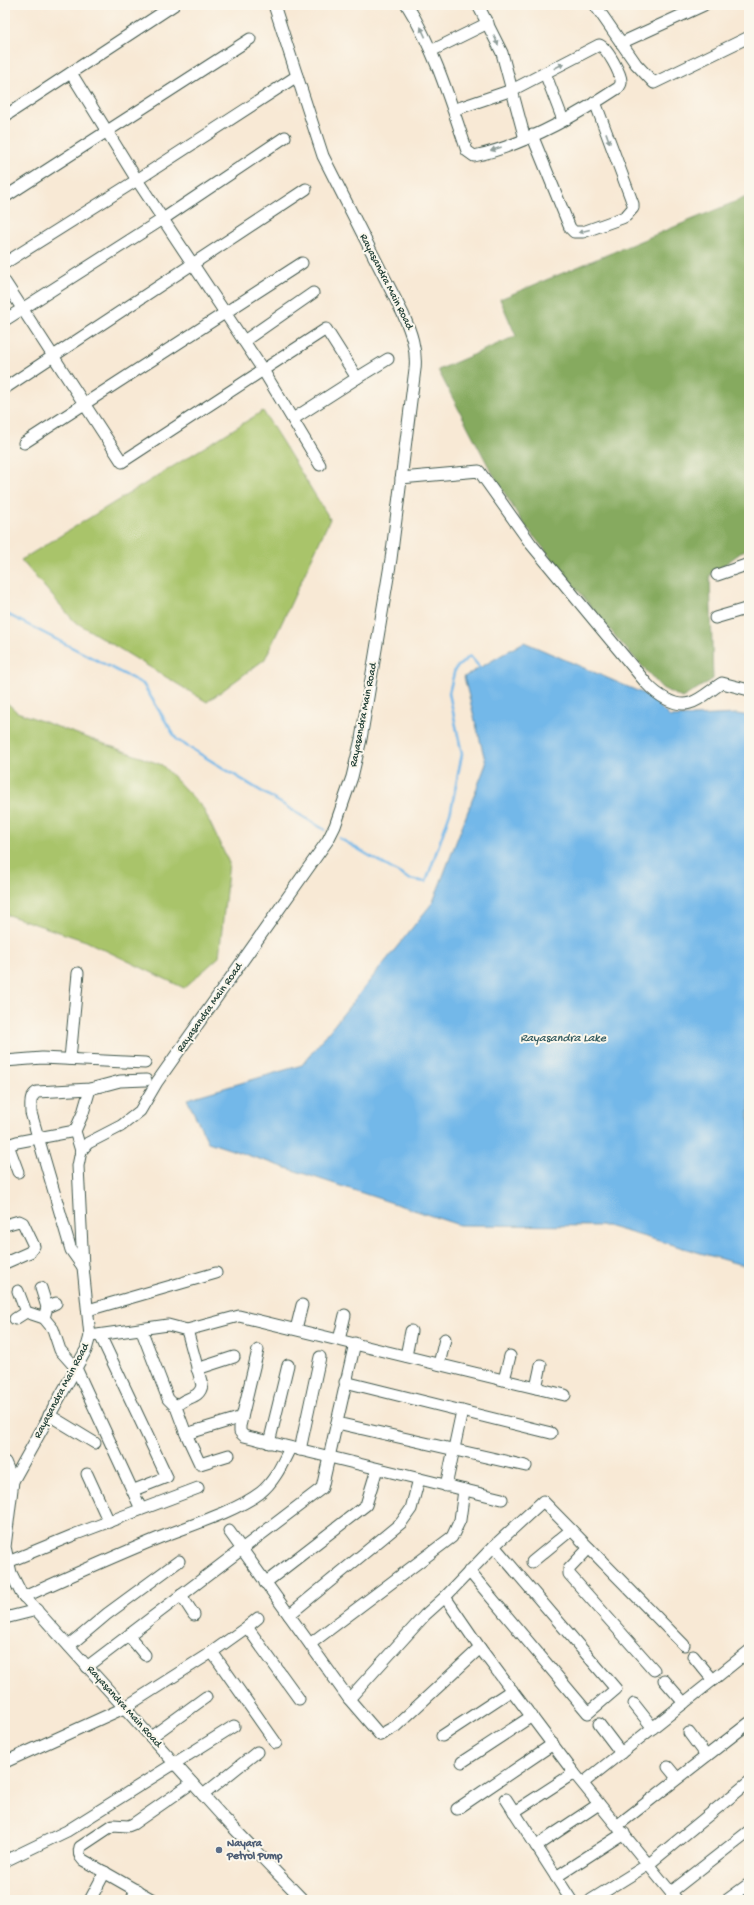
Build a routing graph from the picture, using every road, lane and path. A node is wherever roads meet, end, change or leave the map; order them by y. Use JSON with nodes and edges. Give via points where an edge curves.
{"nodes":[{"id":1,"x":174,"y":5,"type":"edge"},
{"id":2,"x":274,"y":5,"type":"edge"},
{"id":3,"x":407,"y":5,"type":"edge"},
{"id":4,"x":478,"y":5,"type":"edge"},
{"id":5,"x":595,"y":5,"type":"edge"},
{"id":6,"x":704,"y":5,"type":"edge"},
{"id":7,"x":488,"y":23,"type":"junction"},
{"id":8,"x":749,"y":37,"type":"edge"},
{"id":9,"x":250,"y":39,"type":"dead end"},
{"id":10,"x":622,"y":43,"type":"junction"},
{"id":11,"x":431,"y":51,"type":"junction"},
{"id":12,"x":71,"y":73,"type":"junction"},
{"id":13,"x":545,"y":74,"type":"junction"},
{"id":14,"x":297,"y":76,"type":"junction"},
{"id":15,"x":512,"y":90,"type":"junction"},
{"id":16,"x":595,"y":102,"type":"junction"},
{"id":17,"x":453,"y":110,"type":"junction"},
{"id":18,"x":5,"y":116,"type":"edge"},
{"id":19,"x":563,"y":120,"type":"junction"},
{"id":20,"x":107,"y":132,"type":"junction"},
{"id":21,"x":285,"y":137,"type":"dead end"},
{"id":22,"x":529,"y":137,"type":"junction"},
{"id":23,"x":138,"y":180,"type":"junction"},
{"id":24,"x":306,"y":190,"type":"dead end"},
{"id":25,"x":5,"y":197,"type":"edge"},
{"id":26,"x":163,"y":219,"type":"junction"},
{"id":27,"x":5,"y":263,"type":"edge"},
{"id":28,"x":302,"y":263,"type":"dead end"},
{"id":29,"x":193,"y":264,"type":"junction"},
{"id":30,"x":5,"y":282,"type":"edge"},
{"id":31,"x":313,"y":293,"type":"dead end"},
{"id":32,"x":22,"y":308,"type":"junction"},
{"id":33,"x":224,"y":312,"type":"junction"},
{"id":34,"x":5,"y":320,"type":"edge"},
{"id":35,"x":244,"y":341,"type":"junction"},
{"id":36,"x":53,"y":356,"type":"junction"},
{"id":37,"x":388,"y":359,"type":"dead end"},
{"id":38,"x":263,"y":370,"type":"junction"},
{"id":39,"x":357,"y":378,"type":"junction"},
{"id":40,"x":5,"y":388,"type":"edge"},
{"id":41,"x":84,"y":404,"type":"junction"},
{"id":42,"x":293,"y":419,"type":"junction"},
{"id":43,"x":24,"y":443,"type":"dead end"},
{"id":44,"x":320,"y":465,"type":"dead end"},
{"id":45,"x":401,"y":478,"type":"junction"},
{"id":46,"x":749,"y":564,"type":"edge"},
{"id":47,"x":716,"y":575,"type":"dead end"},
{"id":48,"x":749,"y":608,"type":"edge"},
{"id":49,"x":715,"y":618,"type":"dead end"},
{"id":50,"x":749,"y":690,"type":"edge"},
{"id":51,"x":78,"y":973,"type":"dead end"},
{"id":52,"x":70,"y":1059,"type":"junction"},
{"id":53,"x":5,"y":1061,"type":"edge"},
{"id":54,"x":145,"y":1063,"type":"dead end"},
{"id":55,"x":146,"y":1080,"type":"dead end"},
{"id":56,"x":90,"y":1088,"type":"junction"},
{"id":57,"x":75,"y":1131,"type":"junction"},
{"id":58,"x":39,"y":1138,"type":"junction"},
{"id":59,"x":7,"y":1146,"type":"edge"},
{"id":60,"x":81,"y":1151,"type":"junction"},
{"id":61,"x":18,"y":1172,"type":"dead end"},
{"id":62,"x":5,"y":1225,"type":"edge"},
{"id":63,"x":5,"y":1263,"type":"edge"},
{"id":64,"x":83,"y":1266,"type":"junction"},
{"id":65,"x":216,"y":1273,"type":"dead end"},
{"id":66,"x":41,"y":1288,"type":"dead end"},
{"id":67,"x":18,"y":1291,"type":"dead end"},
{"id":68,"x":302,"y":1305,"type":"dead end"},
{"id":69,"x":49,"y":1309,"type":"junction"},
{"id":70,"x":88,"y":1310,"type":"junction"},
{"id":71,"x":26,"y":1312,"type":"junction"},
{"id":72,"x":345,"y":1316,"type":"dead end"},
{"id":73,"x":15,"y":1319,"type":"dead end"},
{"id":74,"x":141,"y":1329,"type":"junction"},
{"id":75,"x":296,"y":1329,"type":"junction"},
{"id":76,"x":187,"y":1330,"type":"junction"},
{"id":77,"x":412,"y":1331,"type":"dead end"},
{"id":78,"x":95,"y":1336,"type":"junction"},
{"id":79,"x":339,"y":1340,"type":"junction"},
{"id":80,"x":445,"y":1340,"type":"dead end"},
{"id":81,"x":355,"y":1343,"type":"junction"},
{"id":82,"x":258,"y":1350,"type":"dead end"},
{"id":83,"x":406,"y":1356,"type":"junction"},
{"id":84,"x":510,"y":1356,"type":"dead end"},
{"id":85,"x":234,"y":1357,"type":"dead end"},
{"id":86,"x":320,"y":1357,"type":"dead end"},
{"id":87,"x":439,"y":1364,"type":"junction"},
{"id":88,"x":288,"y":1365,"type":"dead end"},
{"id":89,"x":541,"y":1365,"type":"dead end"},
{"id":90,"x":76,"y":1368,"type":"junction"},
{"id":91,"x":197,"y":1369,"type":"junction"},
{"id":92,"x":504,"y":1380,"type":"junction"},
{"id":93,"x":345,"y":1382,"type":"junction"},
{"id":94,"x":536,"y":1388,"type":"junction"},
{"id":95,"x":565,"y":1395,"type":"dead end"},
{"id":96,"x":176,"y":1407,"type":"junction"},
{"id":97,"x":462,"y":1411,"type":"junction"},
{"id":98,"x":49,"y":1415,"type":"junction"},
{"id":99,"x":242,"y":1417,"type":"junction"},
{"id":100,"x":337,"y":1423,"type":"junction"},
{"id":101,"x":551,"y":1433,"type":"dead end"},
{"id":102,"x":186,"y":1434,"type":"junction"},
{"id":103,"x":269,"y":1442,"type":"junction"},
{"id":104,"x":96,"y":1443,"type":"dead end"},
{"id":105,"x":295,"y":1449,"type":"junction"},
{"id":106,"x":454,"y":1450,"type":"junction"},
{"id":107,"x":229,"y":1455,"type":"dead end"},
{"id":108,"x":330,"y":1457,"type":"junction"},
{"id":109,"x":5,"y":1462,"type":"edge"},
{"id":110,"x":526,"y":1466,"type":"dead end"},
{"id":111,"x":377,"y":1469,"type":"junction"},
{"id":112,"x":87,"y":1474,"type":"dead end"},
{"id":113,"x":419,"y":1479,"type":"junction"},
{"id":114,"x":13,"y":1480,"type":"junction"},
{"id":115,"x":446,"y":1486,"type":"junction"},
{"id":116,"x":198,"y":1488,"type":"dead end"},
{"id":117,"x":134,"y":1490,"type":"junction"},
{"id":118,"x":464,"y":1490,"type":"junction"},
{"id":119,"x":502,"y":1499,"type":"dead end"},
{"id":120,"x":141,"y":1509,"type":"junction"},
{"id":121,"x":109,"y":1522,"type":"junction"},
{"id":122,"x":571,"y":1530,"type":"junction"},
{"id":123,"x":229,"y":1531,"type":"dead end"},
{"id":124,"x":494,"y":1546,"type":"junction"},
{"id":125,"x":589,"y":1548,"type":"junction"},
{"id":126,"x":242,"y":1551,"type":"junction"},
{"id":127,"x":179,"y":1561,"type":"dead end"},
{"id":128,"x":8,"y":1562,"type":"junction"},
{"id":129,"x":532,"y":1562,"type":"dead end"},
{"id":130,"x":469,"y":1571,"type":"junction"},
{"id":131,"x":265,"y":1583,"type":"junction"},
{"id":132,"x":16,"y":1584,"type":"junction"},
{"id":133,"x":5,"y":1586,"type":"edge"},
{"id":134,"x":180,"y":1595,"type":"junction"},
{"id":135,"x":24,"y":1597,"type":"junction"},
{"id":136,"x":445,"y":1597,"type":"junction"},
{"id":137,"x":37,"y":1610,"type":"junction"},
{"id":138,"x":194,"y":1615,"type":"dead end"},
{"id":139,"x":289,"y":1615,"type":"junction"},
{"id":140,"x":5,"y":1618,"type":"edge"},
{"id":141,"x":258,"y":1618,"type":"dead end"},
{"id":142,"x":247,"y":1627,"type":"junction"},
{"id":143,"x":129,"y":1636,"type":"junction"},
{"id":144,"x":310,"y":1644,"type":"junction"},
{"id":145,"x":684,"y":1645,"type":"dead end"},
{"id":146,"x":69,"y":1646,"type":"junction"},
{"id":147,"x":480,"y":1648,"type":"junction"},
{"id":148,"x":749,"y":1651,"type":"edge"},
{"id":149,"x":212,"y":1652,"type":"junction"},
{"id":150,"x":145,"y":1655,"type":"dead end"},
{"id":151,"x":693,"y":1656,"type":"dead end"},
{"id":152,"x":87,"y":1667,"type":"junction"},
{"id":153,"x":654,"y":1670,"type":"dead end"},
{"id":154,"x":664,"y":1680,"type":"dead end"},
{"id":155,"x":712,"y":1680,"type":"junction"},
{"id":156,"x":512,"y":1690,"type":"junction"},
{"id":157,"x":206,"y":1697,"type":"dead end"},
{"id":158,"x":299,"y":1699,"type":"dead end"},
{"id":159,"x":349,"y":1699,"type":"junction"},
{"id":160,"x":684,"y":1703,"type":"junction"},
{"id":161,"x":634,"y":1704,"type":"dead end"},
{"id":162,"x":124,"y":1708,"type":"junction"},
{"id":163,"x":532,"y":1716,"type":"junction"},
{"id":164,"x":749,"y":1722,"type":"edge"},
{"id":165,"x":599,"y":1724,"type":"dead end"},
{"id":166,"x":234,"y":1726,"type":"dead end"},
{"id":167,"x":653,"y":1728,"type":"junction"},
{"id":168,"x":689,"y":1734,"type":"dead end"},
{"id":169,"x":442,"y":1736,"type":"dead end"},
{"id":170,"x":151,"y":1737,"type":"junction"},
{"id":171,"x":276,"y":1743,"type":"dead end"},
{"id":172,"x":553,"y":1744,"type":"junction"},
{"id":173,"x":257,"y":1752,"type":"dead end"},
{"id":174,"x":621,"y":1753,"type":"junction"},
{"id":175,"x":706,"y":1756,"type":"junction"},
{"id":176,"x":5,"y":1762,"type":"edge"},
{"id":177,"x":462,"y":1762,"type":"dead end"},
{"id":178,"x":175,"y":1764,"type":"junction"},
{"id":179,"x":668,"y":1766,"type":"dead end"},
{"id":180,"x":574,"y":1773,"type":"junction"},
{"id":181,"x":677,"y":1778,"type":"junction"},
{"id":182,"x":749,"y":1782,"type":"edge"},
{"id":183,"x":192,"y":1783,"type":"junction"},
{"id":184,"x":583,"y":1783,"type":"junction"},
{"id":185,"x":203,"y":1795,"type":"junction"},
{"id":186,"x":506,"y":1799,"type":"dead end"},
{"id":187,"x":599,"y":1804,"type":"junction"},
{"id":188,"x":457,"y":1809,"type":"dead end"},
{"id":189,"x":514,"y":1812,"type":"junction"},
{"id":190,"x":621,"y":1829,"type":"junction"},
{"id":191,"x":749,"y":1831,"type":"edge"},
{"id":192,"x":536,"y":1846,"type":"junction"},
{"id":193,"x":5,"y":1861,"type":"edge"},
{"id":194,"x":649,"y":1864,"type":"junction"},
{"id":195,"x":105,"y":1872,"type":"junction"},
{"id":196,"x":556,"y":1877,"type":"junction"},
{"id":197,"x":749,"y":1884,"type":"edge"},
{"id":198,"x":134,"y":1895,"type":"edge"},
{"id":199,"x":672,"y":1897,"type":"edge"},
{"id":200,"x":90,"y":1900,"type":"edge"},
{"id":201,"x":153,"y":1900,"type":"edge"},
{"id":202,"x":303,"y":1900,"type":"edge"},
{"id":203,"x":572,"y":1900,"type":"edge"},
{"id":204,"x":592,"y":1900,"type":"edge"},
{"id":205,"x":727,"y":1900,"type":"edge"}],
"edges":[{"from":1,"to":12,"type":"street"},
{"from":2,"to":14,"type":"street","name":"Rayasandra Main Road"},
{"from":11,"to":3,"type":"street","one_way":true,"via":[[421,27]]},
{"from":4,"to":7,"type":"street"},
{"from":5,"to":10,"type":"street"},
{"from":6,"to":10,"type":"street"},
{"from":7,"to":11,"type":"street"},
{"from":7,"to":15,"type":"street","one_way":true,"via":[[502,53]]},
{"from":8,"to":10,"type":"street","via":[[654,83],[643,73]]},
{"from":9,"to":20,"type":"street"},
{"from":11,"to":17,"type":"street"},
{"from":12,"to":18,"type":"street"},
{"from":12,"to":20,"type":"street"},
{"from":13,"to":15,"type":"street"},
{"from":13,"to":16,"type":"street","one_way":true,"via":[[602,45],[621,84]]},
{"from":13,"to":19,"type":"street"},
{"from":14,"to":23,"type":"street"},
{"from":14,"to":45,"type":"street","name":"Rayasandra Main Road","via":[[323,156],[412,334],[415,365]]},
{"from":15,"to":17,"type":"street"},
{"from":15,"to":22,"type":"street"},
{"from":16,"to":19,"type":"street"},
{"from":16,"to":22,"type":"street","one_way":true,"via":[[633,204],[633,208],[626,216],[583,232],[574,232]]},
{"from":22,"to":17,"type":"street","one_way":true,"via":[[474,156],[467,151]]},
{"from":19,"to":22,"type":"street"},
{"from":20,"to":23,"type":"street"},
{"from":20,"to":25,"type":"street"},
{"from":21,"to":26,"type":"street"},
{"from":23,"to":26,"type":"street"},
{"from":23,"to":27,"type":"street"},
{"from":24,"to":29,"type":"street"},
{"from":26,"to":29,"type":"street"},
{"from":26,"to":32,"type":"street"},
{"from":28,"to":33,"type":"street"},
{"from":29,"to":33,"type":"street"},
{"from":29,"to":36,"type":"street"},
{"from":30,"to":32,"type":"street"},
{"from":31,"to":35,"type":"street"},
{"from":32,"to":34,"type":"street"},
{"from":32,"to":36,"type":"street"},
{"from":33,"to":35,"type":"street"},
{"from":33,"to":41,"type":"street"},
{"from":35,"to":38,"type":"street"},
{"from":36,"to":40,"type":"street"},
{"from":36,"to":41,"type":"street"},
{"from":37,"to":39,"type":"street"},
{"from":38,"to":39,"type":"street","via":[[326,329]]},
{"from":38,"to":41,"type":"street","via":[[122,462]]},
{"from":38,"to":42,"type":"street"},
{"from":39,"to":42,"type":"street"},
{"from":41,"to":43,"type":"street"},
{"from":42,"to":44,"type":"street"},
{"from":45,"to":50,"type":"street","via":[[479,470],[531,544],[647,684],[664,698],[689,704],[722,683]]},
{"from":45,"to":60,"type":"street","name":"Rayasandra Main Road","via":[[391,559],[361,739],[352,777],[332,833],[157,1082],[140,1111],[121,1126],[88,1143]]},
{"from":46,"to":47,"type":"street"},
{"from":48,"to":49,"type":"street"},
{"from":51,"to":52,"type":"street"},
{"from":52,"to":53,"type":"street"},
{"from":52,"to":54,"type":"street"},
{"from":55,"to":56,"type":"street","via":[[120,1081]]},
{"from":56,"to":57,"type":"street"},
{"from":56,"to":58,"type":"street","via":[[34,1094],[31,1102],[32,1113]]},
{"from":57,"to":58,"type":"street"},
{"from":57,"to":60,"type":"street"},
{"from":58,"to":59,"type":"street"},
{"from":58,"to":64,"type":"street","via":[[71,1250]]},
{"from":59,"to":61,"type":"street"},
{"from":60,"to":64,"type":"street","name":"Rayasandra Main Road","via":[[78,1166]]},
{"from":62,"to":63,"type":"street","via":[[19,1221],[23,1223],[34,1246],[30,1252]]},
{"from":64,"to":70,"type":"street","name":"Rayasandra Main Road"},
{"from":65,"to":70,"type":"street"},
{"from":66,"to":69,"type":"street"},
{"from":67,"to":71,"type":"street"},
{"from":68,"to":75,"type":"street"},
{"from":69,"to":71,"type":"street"},
{"from":69,"to":90,"type":"street","via":[[60,1350]]},
{"from":70,"to":78,"type":"street","name":"Rayasandra Main Road"},
{"from":71,"to":73,"type":"street"},
{"from":72,"to":79,"type":"street"},
{"from":74,"to":76,"type":"street","via":[[168,1325]]},
{"from":74,"to":78,"type":"street"},
{"from":74,"to":96,"type":"street","via":[[168,1399]]},
{"from":75,"to":76,"type":"street","via":[[239,1316]]},
{"from":75,"to":79,"type":"street"},
{"from":76,"to":91,"type":"street"},
{"from":77,"to":83,"type":"street"},
{"from":78,"to":90,"type":"street","name":"Rayasandra Main Road"},
{"from":78,"to":117,"type":"street","via":[[168,1477]]},
{"from":79,"to":81,"type":"street"},
{"from":80,"to":87,"type":"street"},
{"from":81,"to":83,"type":"street"},
{"from":81,"to":93,"type":"street"},
{"from":82,"to":99,"type":"street"},
{"from":83,"to":87,"type":"street"},
{"from":84,"to":92,"type":"street"},
{"from":85,"to":91,"type":"street"},
{"from":86,"to":105,"type":"street"},
{"from":87,"to":92,"type":"street"},
{"from":88,"to":103,"type":"street"},
{"from":89,"to":94,"type":"street"},
{"from":90,"to":98,"type":"street","name":"Rayasandra Main Road"},
{"from":90,"to":117,"type":"street"},
{"from":91,"to":96,"type":"street","via":[[202,1385],[201,1391],[198,1395],[179,1402]]},
{"from":92,"to":94,"type":"street"},
{"from":93,"to":97,"type":"street"},
{"from":93,"to":100,"type":"street"},
{"from":94,"to":95,"type":"street"},
{"from":96,"to":102,"type":"street"},
{"from":97,"to":101,"type":"street"},
{"from":97,"to":106,"type":"street"},
{"from":98,"to":104,"type":"street"},
{"from":98,"to":114,"type":"street","name":"Rayasandra Main Road"},
{"from":99,"to":102,"type":"street"},
{"from":99,"to":103,"type":"street","via":[[240,1432],[244,1436]]},
{"from":100,"to":106,"type":"street"},
{"from":100,"to":108,"type":"street"},
{"from":102,"to":107,"type":"street","via":[[200,1464]]},
{"from":103,"to":105,"type":"street"},
{"from":105,"to":108,"type":"street"},
{"from":105,"to":135,"type":"street","via":[[268,1486],[259,1494],[235,1507],[135,1547]]},
{"from":106,"to":110,"type":"street"},
{"from":106,"to":115,"type":"street"},
{"from":108,"to":111,"type":"street"},
{"from":108,"to":126,"type":"street","via":[[322,1488]]},
{"from":109,"to":114,"type":"street"},
{"from":111,"to":113,"type":"street"},
{"from":111,"to":131,"type":"street","via":[[366,1505]]},
{"from":112,"to":121,"type":"street"},
{"from":113,"to":115,"type":"street"},
{"from":113,"to":139,"type":"street","via":[[411,1509],[401,1523]]},
{"from":114,"to":128,"type":"street","name":"Rayasandra Main Road","via":[[5,1547]]},
{"from":115,"to":118,"type":"street"},
{"from":116,"to":120,"type":"street"},
{"from":117,"to":120,"type":"street"},
{"from":118,"to":119,"type":"street"},
{"from":118,"to":144,"type":"street","via":[[460,1520],[452,1537]]},
{"from":120,"to":121,"type":"street"},
{"from":121,"to":128,"type":"street"},
{"from":122,"to":124,"type":"street","via":[[543,1501]]},
{"from":122,"to":125,"type":"street"},
{"from":122,"to":129,"type":"street"},
{"from":123,"to":126,"type":"street"},
{"from":124,"to":130,"type":"street"},
{"from":124,"to":130,"type":"street","via":[[616,1689],[588,1713]]},
{"from":125,"to":145,"type":"street"},
{"from":125,"to":153,"type":"street","via":[[569,1569],[569,1574]]},
{"from":126,"to":131,"type":"street"},
{"from":126,"to":134,"type":"street"},
{"from":127,"to":146,"type":"street","via":[[107,1614]]},
{"from":128,"to":132,"type":"street","name":"Rayasandra Main Road"},
{"from":130,"to":136,"type":"street"},
{"from":131,"to":139,"type":"street"},
{"from":132,"to":133,"type":"street"},
{"from":132,"to":135,"type":"street","name":"Rayasandra Main Road"},
{"from":134,"to":138,"type":"street"},
{"from":134,"to":143,"type":"street"},
{"from":135,"to":137,"type":"street","name":"Rayasandra Main Road"},
{"from":136,"to":147,"type":"street"},
{"from":136,"to":159,"type":"street","via":[[425,1615]]},
{"from":137,"to":140,"type":"street"},
{"from":137,"to":146,"type":"street","name":"Rayasandra Main Road"},
{"from":139,"to":144,"type":"street"},
{"from":141,"to":142,"type":"street"},
{"from":142,"to":149,"type":"street"},
{"from":142,"to":158,"type":"street"},
{"from":143,"to":150,"type":"street"},
{"from":143,"to":152,"type":"street"},
{"from":144,"to":159,"type":"street"},
{"from":146,"to":152,"type":"street","name":"Rayasandra Main Road"},
{"from":147,"to":156,"type":"street"},
{"from":147,"to":159,"type":"street","via":[[396,1726],[380,1736]]},
{"from":148,"to":155,"type":"street"},
{"from":149,"to":162,"type":"street"},
{"from":149,"to":171,"type":"street"},
{"from":151,"to":155,"type":"street"},
{"from":152,"to":162,"type":"street","name":"Rayasandra Main Road"},
{"from":154,"to":160,"type":"street"},
{"from":155,"to":160,"type":"street"},
{"from":156,"to":163,"type":"street"},
{"from":156,"to":169,"type":"street"},
{"from":157,"to":170,"type":"street"},
{"from":160,"to":167,"type":"street"},
{"from":161,"to":167,"type":"street"},
{"from":162,"to":170,"type":"street","name":"Rayasandra Main Road"},
{"from":162,"to":176,"type":"street"},
{"from":163,"to":172,"type":"street"},
{"from":163,"to":177,"type":"street"},
{"from":164,"to":175,"type":"street"},
{"from":165,"to":174,"type":"street"},
{"from":166,"to":178,"type":"street"},
{"from":167,"to":174,"type":"street"},
{"from":168,"to":175,"type":"street"},
{"from":170,"to":178,"type":"street","name":"Rayasandra Main Road"},
{"from":172,"to":180,"type":"street"},
{"from":172,"to":188,"type":"street"},
{"from":173,"to":185,"type":"street"},
{"from":174,"to":184,"type":"street"},
{"from":175,"to":181,"type":"street"},
{"from":178,"to":183,"type":"street","name":"Rayasandra Main Road"},
{"from":178,"to":193,"type":"street","via":[[67,1831]]},
{"from":179,"to":181,"type":"street"},
{"from":180,"to":184,"type":"street"},
{"from":180,"to":189,"type":"street"},
{"from":181,"to":190,"type":"street"},
{"from":182,"to":194,"type":"street"},
{"from":183,"to":185,"type":"street","name":"Rayasandra Main Road"},
{"from":183,"to":195,"type":"street","via":[[133,1824],[113,1825],[80,1847],[80,1856]]},
{"from":184,"to":187,"type":"street"},
{"from":185,"to":202,"type":"street","name":"Rayasandra Main Road"},
{"from":186,"to":189,"type":"street"},
{"from":187,"to":190,"type":"street"},
{"from":187,"to":192,"type":"street"},
{"from":189,"to":192,"type":"street"},
{"from":190,"to":194,"type":"street"},
{"from":190,"to":196,"type":"street"},
{"from":191,"to":199,"type":"street"},
{"from":192,"to":196,"type":"street"},
{"from":194,"to":199,"type":"street"},
{"from":194,"to":204,"type":"street"},
{"from":195,"to":198,"type":"street"},
{"from":195,"to":200,"type":"street"},
{"from":196,"to":203,"type":"street"},
{"from":197,"to":205,"type":"street"},
{"from":198,"to":201,"type":"street"}]}
